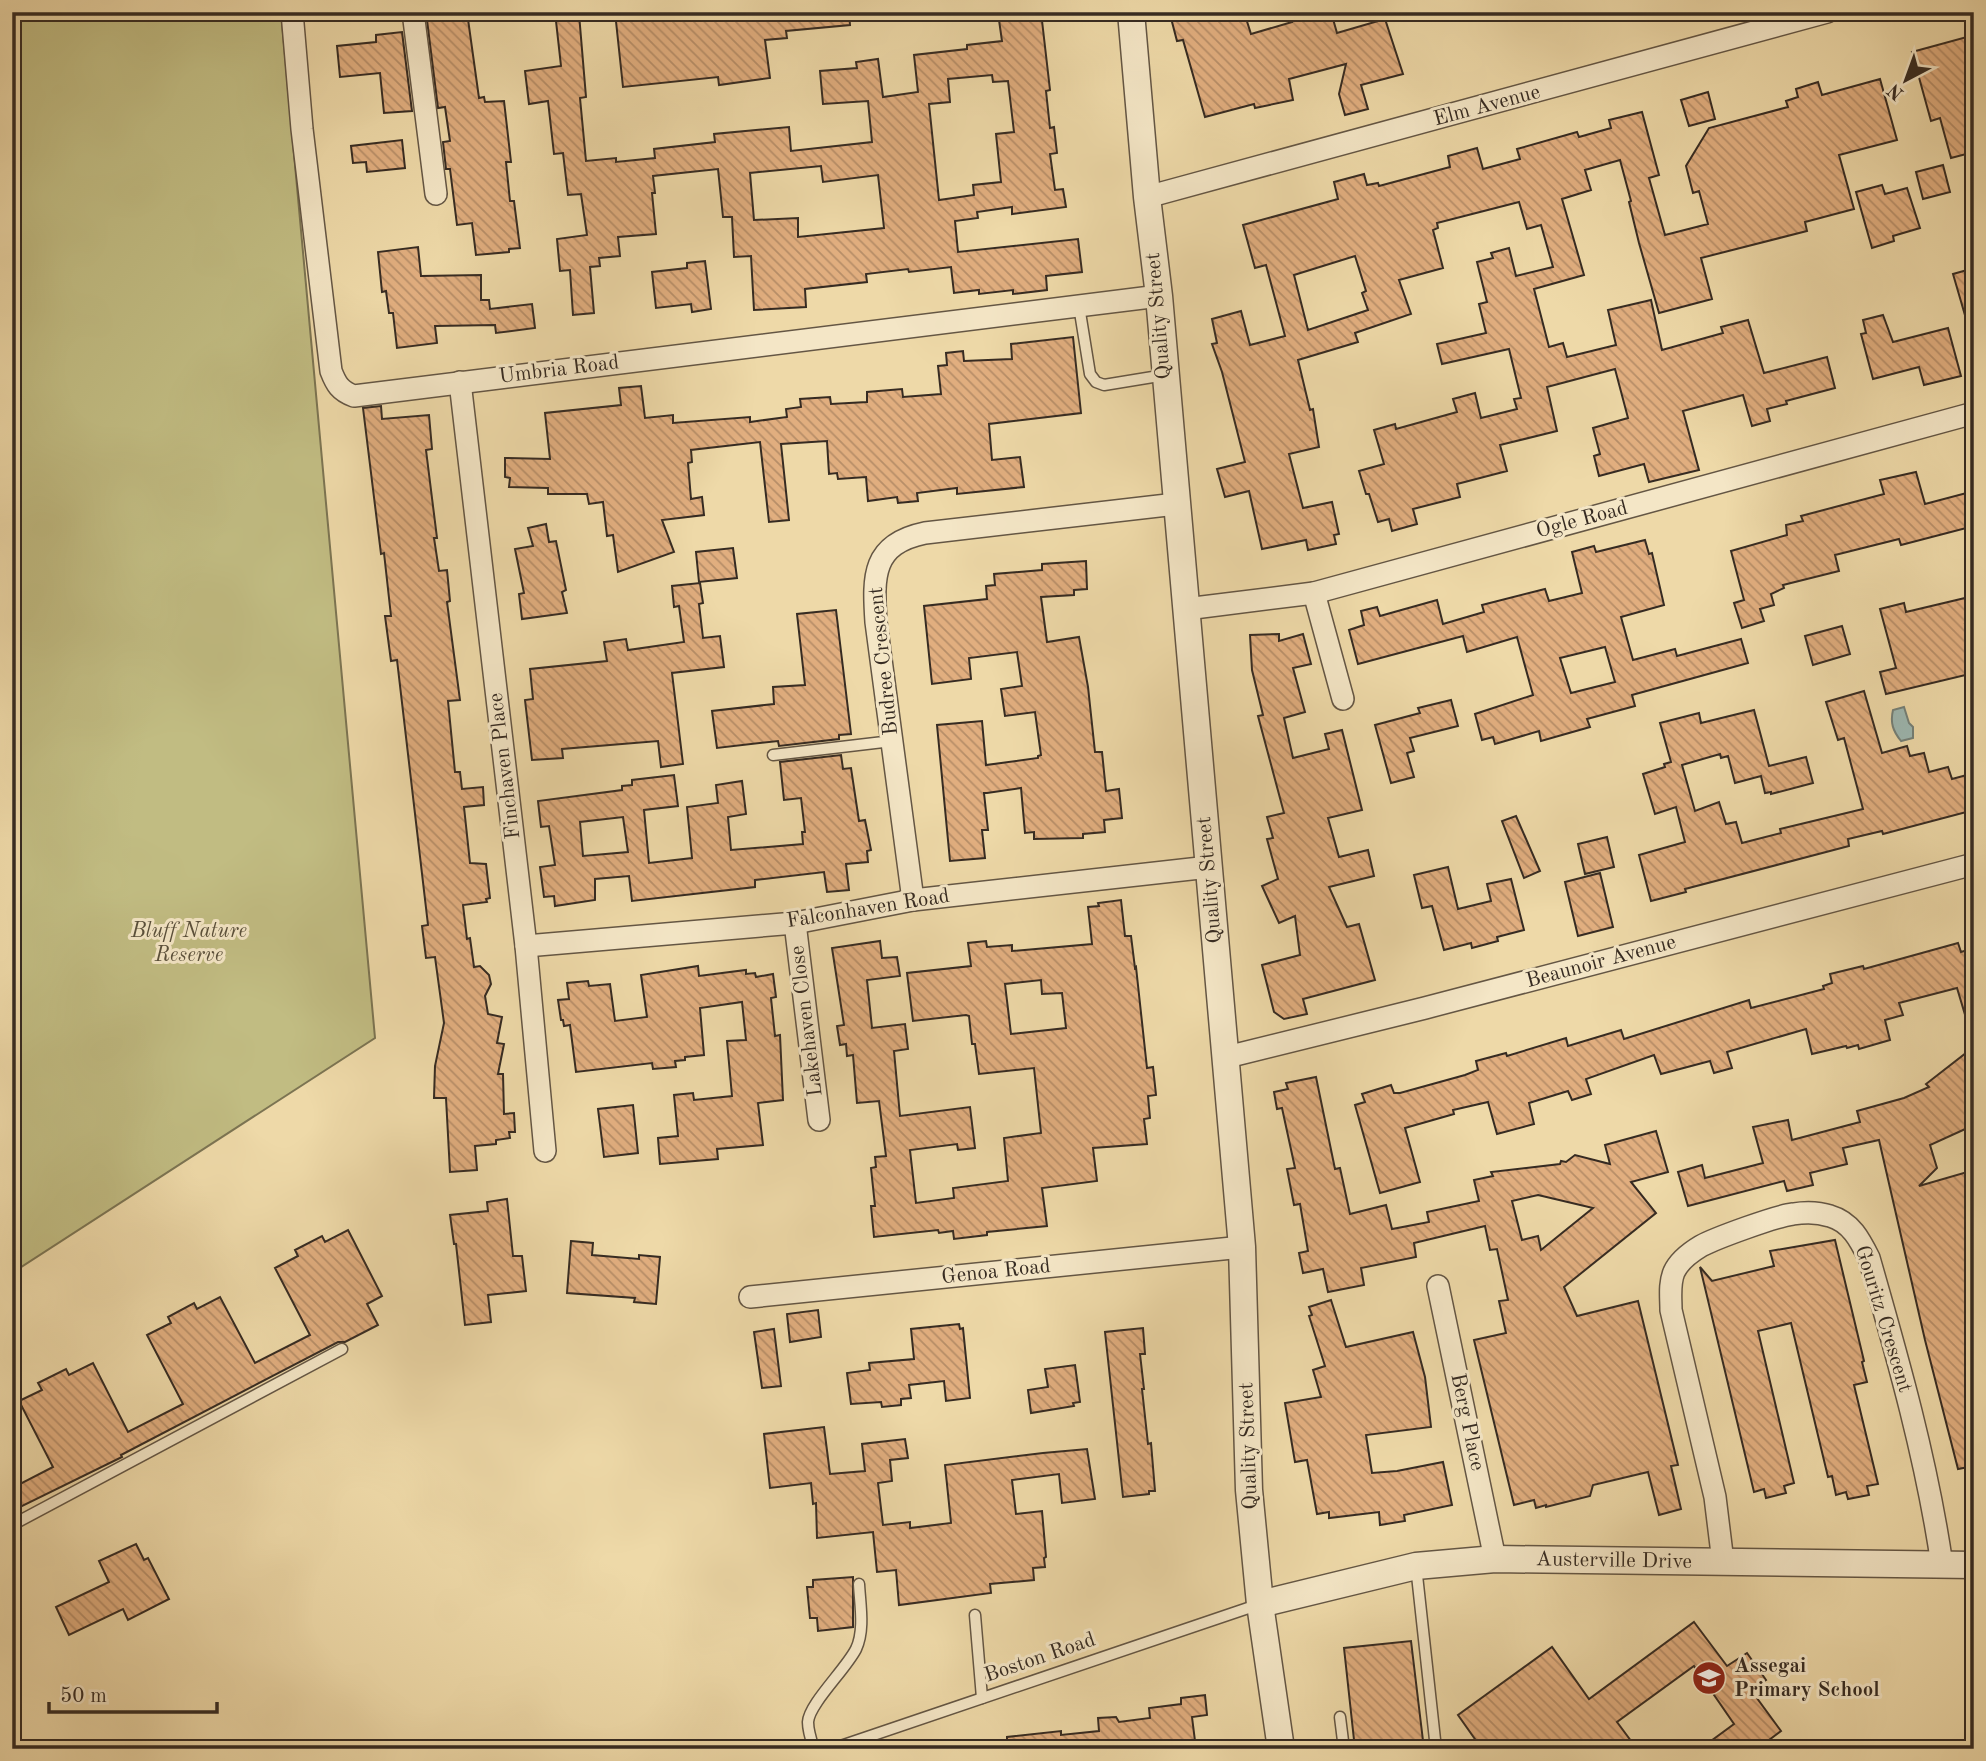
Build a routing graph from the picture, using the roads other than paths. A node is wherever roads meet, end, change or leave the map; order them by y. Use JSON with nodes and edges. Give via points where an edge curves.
{"nodes":[{"id":1,"x":292,"y":12,"type":"edge"},
{"id":2,"x":413,"y":12,"type":"edge"},
{"id":3,"x":1131,"y":12,"type":"edge"},
{"id":4,"x":1827,"y":12,"type":"edge"},
{"id":5,"x":436,"y":194,"type":"dead end"},
{"id":6,"x":1147,"y":197,"type":"junction"},
{"id":7,"x":1159,"y":296,"type":"junction"},
{"id":8,"x":1079,"y":306,"type":"junction"},
{"id":9,"x":1165,"y":375,"type":"junction"},
{"id":10,"x":460,"y":382,"type":"junction"},
{"id":11,"x":1974,"y":413,"type":"edge"},
{"id":12,"x":1176,"y":504,"type":"junction"},
{"id":13,"x":1314,"y":593,"type":"junction"},
{"id":14,"x":1186,"y":609,"type":"junction"},
{"id":15,"x":1343,"y":699,"type":"dead end"},
{"id":16,"x":892,"y":741,"type":"junction"},
{"id":17,"x":773,"y":755,"type":"dead end"},
{"id":18,"x":1974,"y":864,"type":"edge"},
{"id":19,"x":1209,"y":867,"type":"junction"},
{"id":20,"x":913,"y":900,"type":"junction"},
{"id":21,"x":795,"y":923,"type":"junction"},
{"id":22,"x":526,"y":946,"type":"junction"},
{"id":23,"x":1227,"y":1057,"type":"junction"},
{"id":24,"x":819,"y":1120,"type":"dead end"},
{"id":25,"x":545,"y":1151,"type":"dead end"},
{"id":26,"x":1242,"y":1247,"type":"junction"},
{"id":27,"x":1438,"y":1286,"type":"dead end"},
{"id":28,"x":750,"y":1297,"type":"dead end"},
{"id":29,"x":342,"y":1349,"type":"dead end"},
{"id":30,"x":12,"y":1525,"type":"edge"},
{"id":31,"x":1495,"y":1559,"type":"junction"},
{"id":32,"x":1723,"y":1562,"type":"junction"},
{"id":33,"x":1942,"y":1565,"type":"junction"},
{"id":34,"x":1974,"y":1565,"type":"edge"},
{"id":35,"x":1416,"y":1566,"type":"junction"},
{"id":36,"x":859,"y":1584,"type":"dead end"},
{"id":37,"x":1260,"y":1604,"type":"junction"},
{"id":38,"x":975,"y":1615,"type":"dead end"},
{"id":39,"x":982,"y":1698,"type":"junction"},
{"id":40,"x":1340,"y":1717,"type":"dead end"},
{"id":41,"x":814,"y":1749,"type":"edge"},
{"id":42,"x":832,"y":1749,"type":"edge"},
{"id":43,"x":1281,"y":1749,"type":"edge"},
{"id":44,"x":1344,"y":1749,"type":"edge"},
{"id":45,"x":1436,"y":1749,"type":"edge"}],
"edges":[{"from":1,"to":10,"type":"street","name":"Umbria Road","via":[[302,129],[336,385],[354,396]]},
{"from":2,"to":5,"type":"street"},
{"from":3,"to":6,"type":"street","name":"Quality Street"},
{"from":4,"to":6,"type":"street","name":"Elm Avenue"},
{"from":6,"to":7,"type":"street","name":"Quality Street"},
{"from":7,"to":8,"type":"street","name":"Umbria Road"},
{"from":7,"to":9,"type":"street","name":"Quality Street"},
{"from":8,"to":9,"type":"lane","via":[[1090,374],[1096,382]]},
{"from":8,"to":10,"type":"street","name":"Umbria Road"},
{"from":9,"to":12,"type":"street","name":"Quality Street"},
{"from":10,"to":22,"type":"street","name":"Finchaven Place"},
{"from":11,"to":13,"type":"street","name":"Ogle Road"},
{"from":12,"to":14,"type":"street","name":"Quality Street"},
{"from":12,"to":16,"type":"street","name":"Budree Crescent","via":[[925,533],[893,545],[882,558],[874,588]]},
{"from":13,"to":14,"type":"street","name":"Ogle Road"},
{"from":13,"to":15,"type":"street"},
{"from":14,"to":19,"type":"street","name":"Quality Street"},
{"from":16,"to":17,"type":"lane"},
{"from":16,"to":20,"type":"street","name":"Budree Crescent"},
{"from":18,"to":23,"type":"street","name":"Beaunoir Avenue"},
{"from":19,"to":20,"type":"street","name":"Falconhaven Road"},
{"from":19,"to":23,"type":"street","name":"Quality Street"},
{"from":20,"to":21,"type":"street","name":"Falconhaven Road"},
{"from":21,"to":22,"type":"street","name":"Falconhaven Road"},
{"from":21,"to":24,"type":"street","name":"Lakehaven Close"},
{"from":22,"to":25,"type":"street","name":"Finchaven Place"},
{"from":23,"to":26,"type":"street","name":"Quality Street"},
{"from":26,"to":28,"type":"street","name":"Genoa Road"},
{"from":26,"to":37,"type":"street","name":"Quality Street","via":[[1249,1490]]},
{"from":27,"to":31,"type":"street","name":"Berg Place"},
{"from":29,"to":30,"type":"lane"},
{"from":31,"to":32,"type":"street","name":"Austerville Drive"},
{"from":31,"to":35,"type":"street","name":"Austerville Drive"},
{"from":32,"to":33,"type":"street","name":"Austerville Drive"},
{"from":32,"to":33,"type":"street","name":"Gouritz Crescent","via":[[1715,1497],[1671,1310],[1674,1271],[1702,1245],[1790,1214],[1812,1213],[1847,1224],[1869,1258],[1904,1380]]},
{"from":33,"to":34,"type":"street","name":"Austerville Drive"},
{"from":35,"to":37,"type":"street","name":"Austerville Drive"},
{"from":35,"to":45,"type":"lane"},
{"from":36,"to":41,"type":"lane","via":[[861,1632],[857,1647],[812,1710],[808,1721]]},
{"from":37,"to":39,"type":"lane","name":"Boston Road"},
{"from":37,"to":43,"type":"street","name":"Quality Street"},
{"from":38,"to":39,"type":"lane"},
{"from":39,"to":42,"type":"lane","name":"Boston Road"},
{"from":40,"to":44,"type":"lane"}]}
